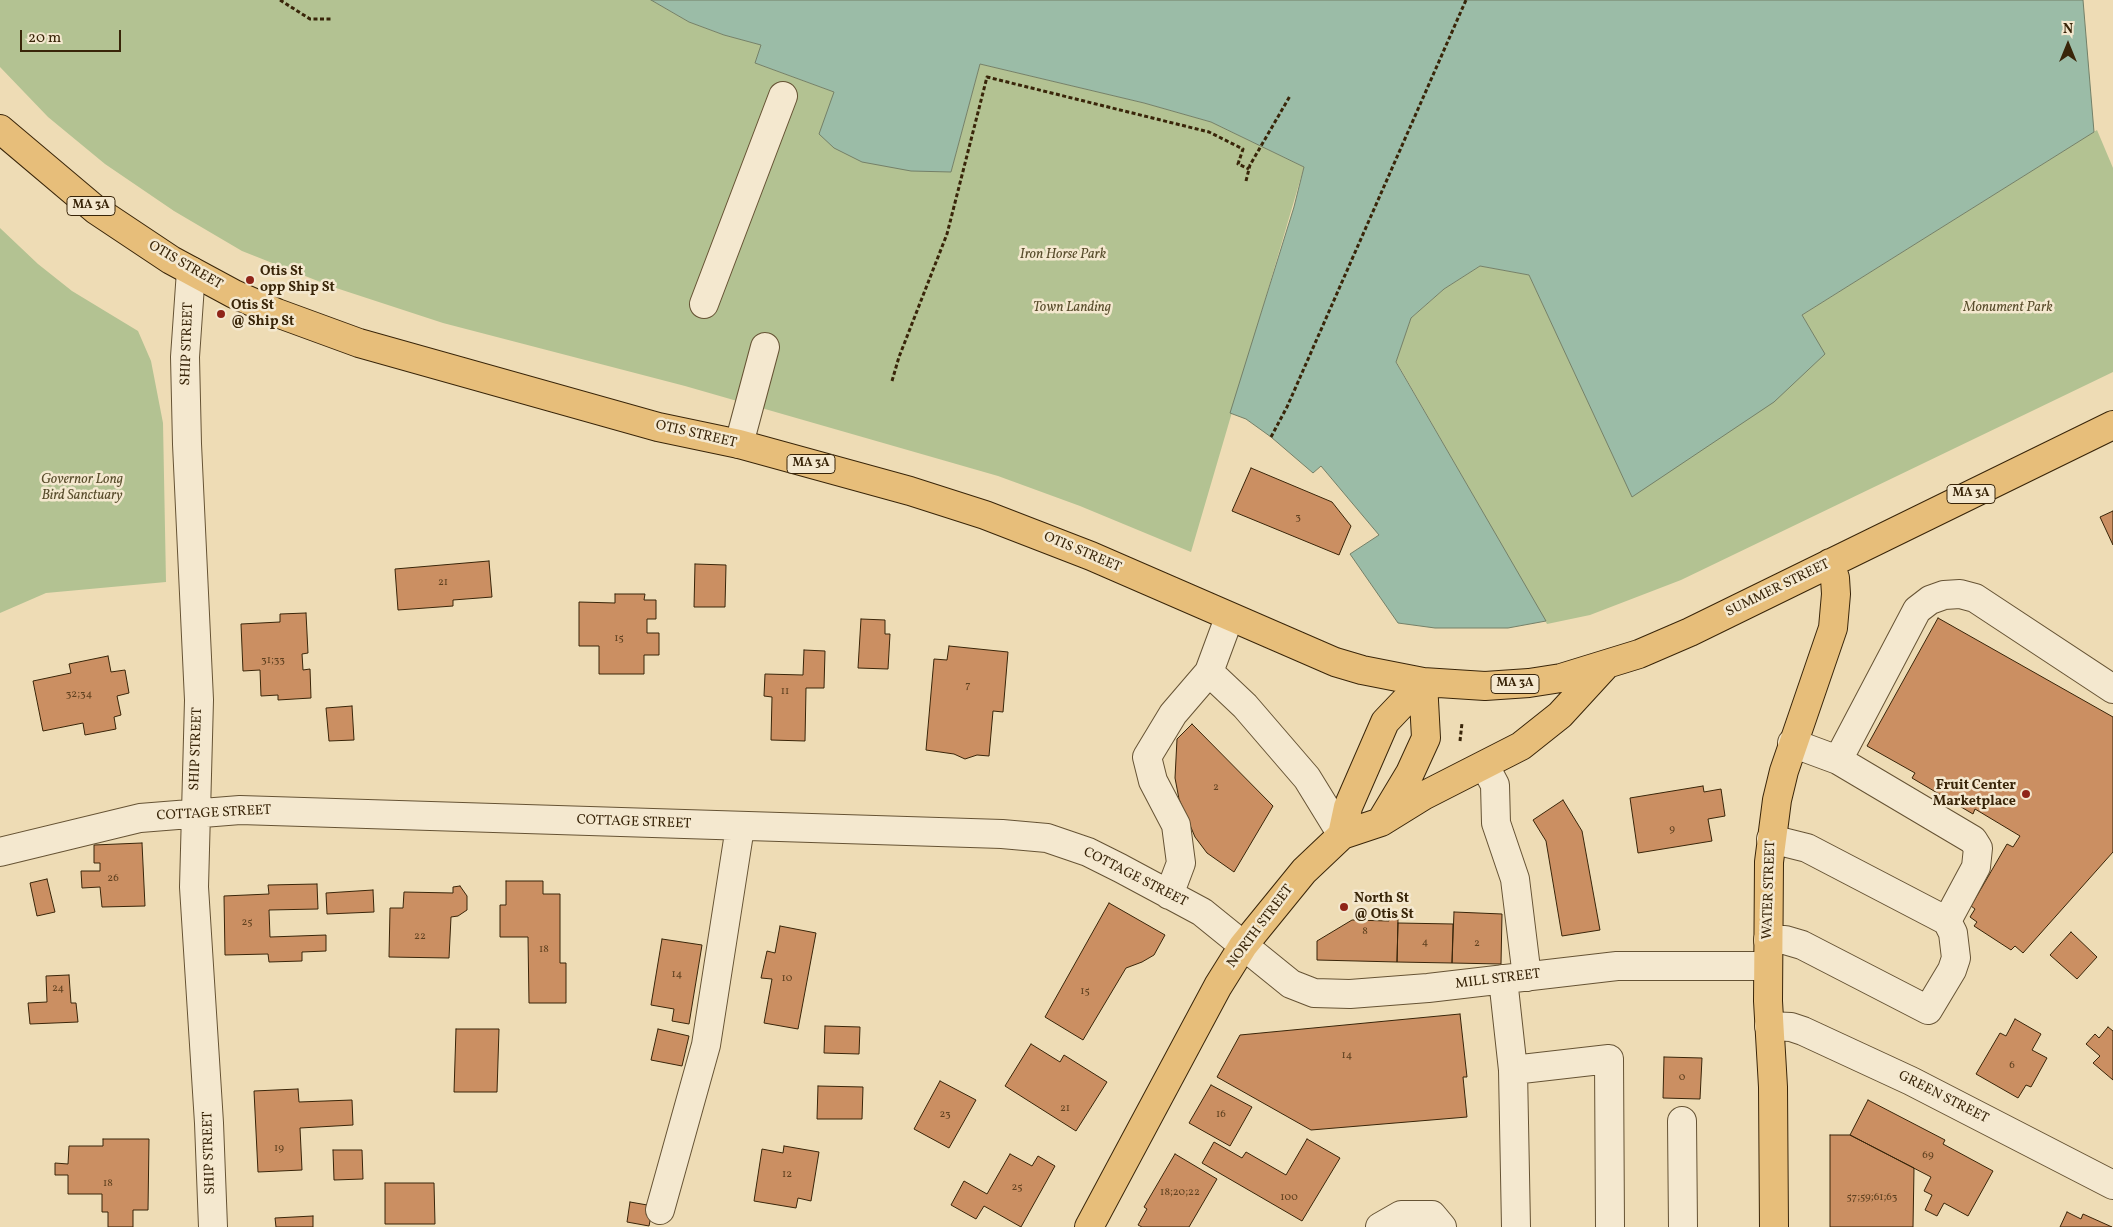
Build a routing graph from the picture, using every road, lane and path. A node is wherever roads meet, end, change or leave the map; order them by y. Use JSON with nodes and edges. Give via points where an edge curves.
{"nodes":[{"id":1,"x":280,"y":0,"type":"edge"},
{"id":2,"x":1466,"y":0,"type":"edge"},
{"id":3,"x":331,"y":19,"type":"dead end"},
{"id":4,"x":783,"y":96,"type":"dead end"},
{"id":5,"x":1290,"y":96,"type":"dead end"},
{"id":6,"x":0,"y":129,"type":"edge"},
{"id":7,"x":1249,"y":169,"type":"junction"},
{"id":8,"x":1246,"y":181,"type":"dead end"},
{"id":9,"x":191,"y":271,"type":"junction"},
{"id":10,"x":704,"y":304,"type":"dead end"},
{"id":11,"x":766,"y":347,"type":"dead end"},
{"id":12,"x":892,"y":381,"type":"dead end"},
{"id":13,"x":2113,"y":425,"type":"edge"},
{"id":14,"x":1271,"y":437,"type":"dead end"},
{"id":15,"x":739,"y":444,"type":"junction"},
{"id":16,"x":1830,"y":564,"type":"junction"},
{"id":17,"x":1229,"y":618,"type":"junction"},
{"id":18,"x":1605,"y":666,"type":"junction"},
{"id":19,"x":1209,"y":672,"type":"junction"},
{"id":20,"x":1423,"y":682,"type":"junction"},
{"id":21,"x":2113,"y":689,"type":"edge"},
{"id":22,"x":1462,"y":723,"type":"dead end"},
{"id":23,"x":1460,"y":741,"type":"dead end"},
{"id":24,"x":1792,"y":743,"type":"junction"},
{"id":25,"x":1838,"y":760,"type":"junction"},
{"id":26,"x":1485,"y":766,"type":"junction"},
{"id":27,"x":195,"y":814,"type":"junction"},
{"id":28,"x":1380,"y":822,"type":"junction"},
{"id":29,"x":740,"y":827,"type":"junction"},
{"id":30,"x":1342,"y":835,"type":"junction"},
{"id":31,"x":1772,"y":839,"type":"junction"},
{"id":32,"x":0,"y":852,"type":"edge"},
{"id":33,"x":1168,"y":895,"type":"junction"},
{"id":34,"x":1947,"y":921,"type":"junction"},
{"id":35,"x":1243,"y":946,"type":"junction"},
{"id":36,"x":1768,"y":953,"type":"junction"},
{"id":37,"x":1515,"y":978,"type":"junction"},
{"id":38,"x":1769,"y":1026,"type":"junction"},
{"id":39,"x":1513,"y":1070,"type":"junction"},
{"id":40,"x":1682,"y":1121,"type":"dead end"},
{"id":41,"x":2113,"y":1185,"type":"edge"},
{"id":42,"x":660,"y":1210,"type":"dead end"},
{"id":43,"x":213,"y":1227,"type":"edge"},
{"id":44,"x":1089,"y":1227,"type":"edge"},
{"id":45,"x":1380,"y":1227,"type":"edge"},
{"id":46,"x":1442,"y":1227,"type":"edge"},
{"id":47,"x":1516,"y":1227,"type":"edge"},
{"id":48,"x":1610,"y":1227,"type":"edge"},
{"id":49,"x":1683,"y":1227,"type":"edge"},
{"id":50,"x":1774,"y":1227,"type":"edge"}],
"edges":[{"from":1,"to":3,"type":"path","via":[[310,19]]},
{"from":2,"to":14,"type":"path"},
{"from":4,"to":10,"type":"street"},
{"from":5,"to":7,"type":"path"},
{"from":6,"to":9,"type":"main road","name":"OTIS STREET","number":"MA 3A","via":[[96,210]]},
{"from":7,"to":8,"type":"path"},
{"from":7,"to":12,"type":"path","via":[[1238,164],[1243,149],[1209,132],[987,77],[947,234]]},
{"from":9,"to":15,"type":"main road","name":"OTIS STREET","number":"MA 3A","via":[[260,305],[360,343],[658,427]]},
{"from":9,"to":27,"type":"street","name":"SHIP STREET","via":[[185,357],[199,700]]},
{"from":11,"to":15,"type":"street"},
{"from":13,"to":16,"type":"main road","name":"SUMMER STREET","number":"MA 3A"},
{"from":15,"to":17,"type":"main road","name":"OTIS STREET","number":"MA 3A","via":[[994,518],[1091,556]]},
{"from":16,"to":18,"type":"main road","name":"SUMMER STREET","number":"MA 3A","via":[[1690,632]]},
{"from":16,"to":24,"type":"main road","name":"WATER STREET","via":[[1836,594],[1830,637]]},
{"from":17,"to":19,"type":"street"},
{"from":17,"to":20,"type":"main road","name":"OTIS STREET","number":"MA 3A","via":[[1334,662]]},
{"from":18,"to":20,"type":"main road","name":"SUMMER STREET","number":"MA 3A","via":[[1529,683],[1486,686]]},
{"from":18,"to":26,"type":"main road","name":"NORTH STREET","via":[[1560,715],[1522,746]]},
{"from":19,"to":30,"type":"street","via":[[1245,706],[1306,778]]},
{"from":19,"to":33,"type":"street","via":[[1173,714],[1147,756],[1153,781],[1176,825],[1181,863]]},
{"from":20,"to":28,"type":"main road","via":[[1426,738],[1410,773]]},
{"from":20,"to":30,"type":"main road","via":[[1385,722],[1348,807]]},
{"from":21,"to":25,"type":"street","via":[[1975,598],[1960,594],[1944,595],[1917,610]]},
{"from":22,"to":23,"type":"path"},
{"from":24,"to":25,"type":"street"},
{"from":24,"to":31,"type":"main road","name":"WATER STREET","via":[[1777,800]]},
{"from":25,"to":34,"type":"street","via":[[1974,840],[1978,848],[1976,867]]},
{"from":26,"to":28,"type":"main road","name":"NORTH STREET","via":[[1429,793]]},
{"from":26,"to":37,"type":"street","via":[[1495,785],[1496,824],[1515,879]]},
{"from":27,"to":29,"type":"street","name":"COTTAGE STREET","via":[[240,810]]},
{"from":27,"to":32,"type":"street","name":"COTTAGE STREET","via":[[140,818]]},
{"from":27,"to":43,"type":"street","name":"SHIP STREET","via":[[194,887]]},
{"from":28,"to":30,"type":"main road","name":"NORTH STREET"},
{"from":29,"to":33,"type":"street","name":"COTTAGE STREET","via":[[993,833],[1047,838],[1088,852]]},
{"from":29,"to":42,"type":"street","via":[[706,1045]]},
{"from":30,"to":35,"type":"main road","name":"NORTH STREET","via":[[1304,871]]},
{"from":31,"to":34,"type":"street","via":[[1807,848]]},
{"from":31,"to":36,"type":"main road","name":"WATER STREET"},
{"from":33,"to":35,"type":"street","name":"COTTAGE STREET","via":[[1202,912]]},
{"from":34,"to":36,"type":"street","name":"MILL STREET","via":[[1953,933],[1956,958],[1928,1010],[1802,945],[1785,940]]},
{"from":35,"to":37,"type":"street","name":"MILL STREET","via":[[1291,984],[1314,993],[1350,994]]},
{"from":35,"to":44,"type":"main road","name":"NORTH STREET","via":[[1190,1036]]},
{"from":36,"to":37,"type":"street","name":"MILL STREET"},
{"from":36,"to":38,"type":"main road","name":"WATER STREET"},
{"from":37,"to":39,"type":"street"},
{"from":38,"to":41,"type":"street","name":"GREEN STREET","via":[[1791,1027],[1812,1035],[1911,1081]]},
{"from":38,"to":50,"type":"main road","name":"WATER STREET"},
{"from":39,"to":47,"type":"street"},
{"from":39,"to":48,"type":"street","via":[[1609,1059]]},
{"from":40,"to":49,"type":"street"},
{"from":45,"to":46,"type":"street","via":[[1402,1215],[1432,1215]]}]}
